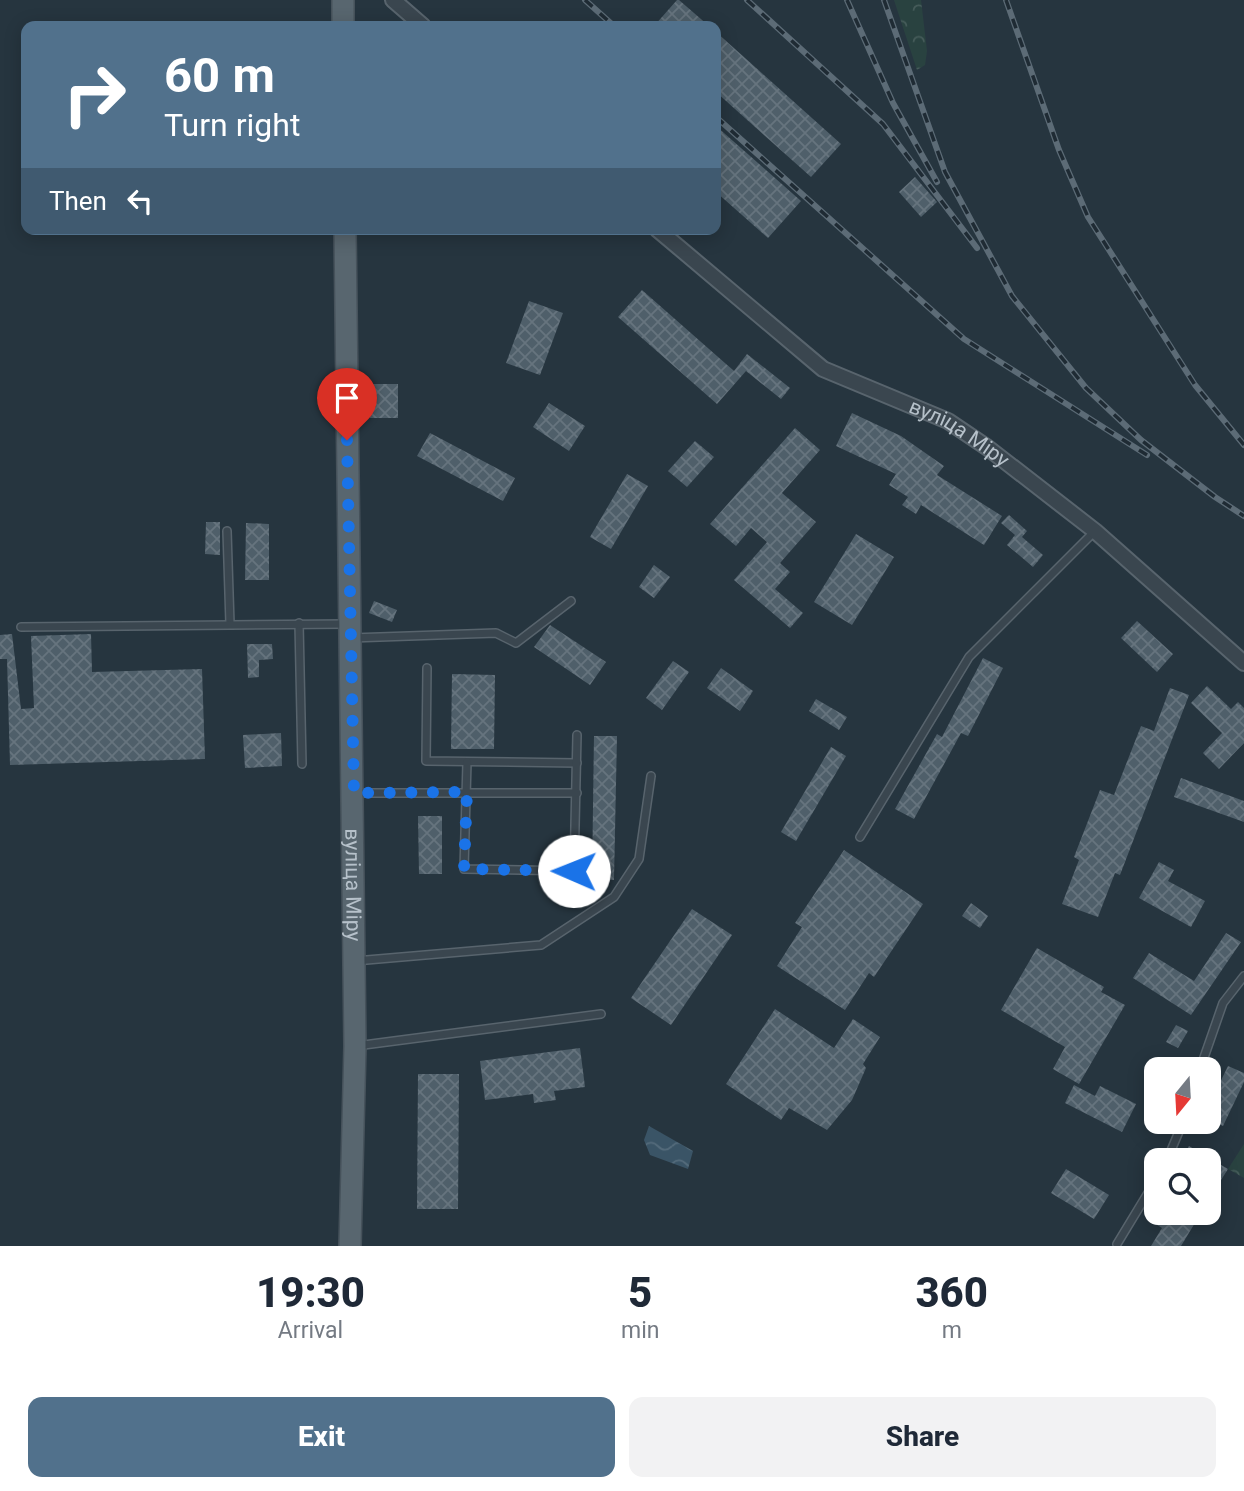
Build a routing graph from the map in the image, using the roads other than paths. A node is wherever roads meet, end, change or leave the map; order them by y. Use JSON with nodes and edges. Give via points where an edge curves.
{"nodes":[{"id":1,"x":342,"y":0,"type":"edge"},
{"id":2,"x":393,"y":0,"type":"edge"},
{"id":3,"x":343,"y":21,"type":"edge"},
{"id":4,"x":417,"y":21,"type":"edge"},
{"id":5,"x":345,"y":235,"type":"edge"},
{"id":6,"x":664,"y":235,"type":"edge"},
{"id":7,"x":228,"y":531,"type":"dead end"},
{"id":8,"x":1095,"y":531,"type":"junction"},
{"id":9,"x":571,"y":601,"type":"dead end"},
{"id":10,"x":299,"y":622,"type":"junction"},
{"id":11,"x":230,"y":624,"type":"junction"},
{"id":12,"x":21,"y":627,"type":"dead end"},
{"id":13,"x":350,"y":631,"type":"junction"},
{"id":14,"x":1244,"y":663,"type":"edge"},
{"id":15,"x":427,"y":668,"type":"dead end"},
{"id":16,"x":577,"y":735,"type":"dead end"},
{"id":17,"x":467,"y":762,"type":"junction"},
{"id":18,"x":577,"y":763,"type":"junction"},
{"id":19,"x":302,"y":764,"type":"dead end"},
{"id":20,"x":651,"y":776,"type":"dead end"},
{"id":21,"x":467,"y":792,"type":"junction"},
{"id":22,"x":354,"y":793,"type":"junction"},
{"id":23,"x":577,"y":793,"type":"junction"},
{"id":24,"x":860,"y":836,"type":"dead end"},
{"id":25,"x":355,"y":961,"type":"junction"},
{"id":26,"x":1244,"y":976,"type":"edge"},
{"id":27,"x":601,"y":1014,"type":"dead end"},
{"id":28,"x":355,"y":1046,"type":"junction"},
{"id":29,"x":1204,"y":1057,"type":"edge"},
{"id":30,"x":1144,"y":1199,"type":"edge"},
{"id":31,"x":1117,"y":1244,"type":"edge"},
{"id":32,"x":350,"y":1246,"type":"edge"}],
"edges":[{"from":1,"to":3,"type":"main road"},
{"from":2,"to":4,"type":"street"},
{"from":5,"to":13,"type":"main road","name":"вуліца Міру"},
{"from":6,"to":8,"type":"street","name":"вуліца Міру","via":[[823,369],[948,421]]},
{"from":7,"to":11,"type":"lane"},
{"from":8,"to":14,"type":"street","name":"вуліца Міру"},
{"from":8,"to":24,"type":"lane","via":[[969,657]]},
{"from":9,"to":13,"type":"lane","via":[[516,643],[496,633]]},
{"from":10,"to":11,"type":"lane"},
{"from":10,"to":13,"type":"lane"},
{"from":10,"to":19,"type":"lane"},
{"from":11,"to":12,"type":"lane"},
{"from":13,"to":22,"type":"main road","name":"вуліца Міру"},
{"from":15,"to":17,"type":"lane","via":[[426,761]]},
{"from":16,"to":18,"type":"lane"},
{"from":17,"to":18,"type":"lane"},
{"from":17,"to":21,"type":"lane"},
{"from":18,"to":23,"type":"lane"},
{"from":20,"to":25,"type":"lane","via":[[639,859],[614,897],[541,945]]},
{"from":21,"to":22,"type":"lane"},
{"from":21,"to":23,"type":"lane"},
{"from":21,"to":23,"type":"lane","via":[[464,869],[574,871]]},
{"from":22,"to":25,"type":"main road","name":"вуліца Міру"},
{"from":25,"to":28,"type":"main road","name":"вуліца Міру"},
{"from":26,"to":29,"type":"lane","via":[[1223,1003]]},
{"from":27,"to":28,"type":"lane"},
{"from":28,"to":32,"type":"main road","name":"вуліца Міру"},
{"from":30,"to":31,"type":"lane"}]}
